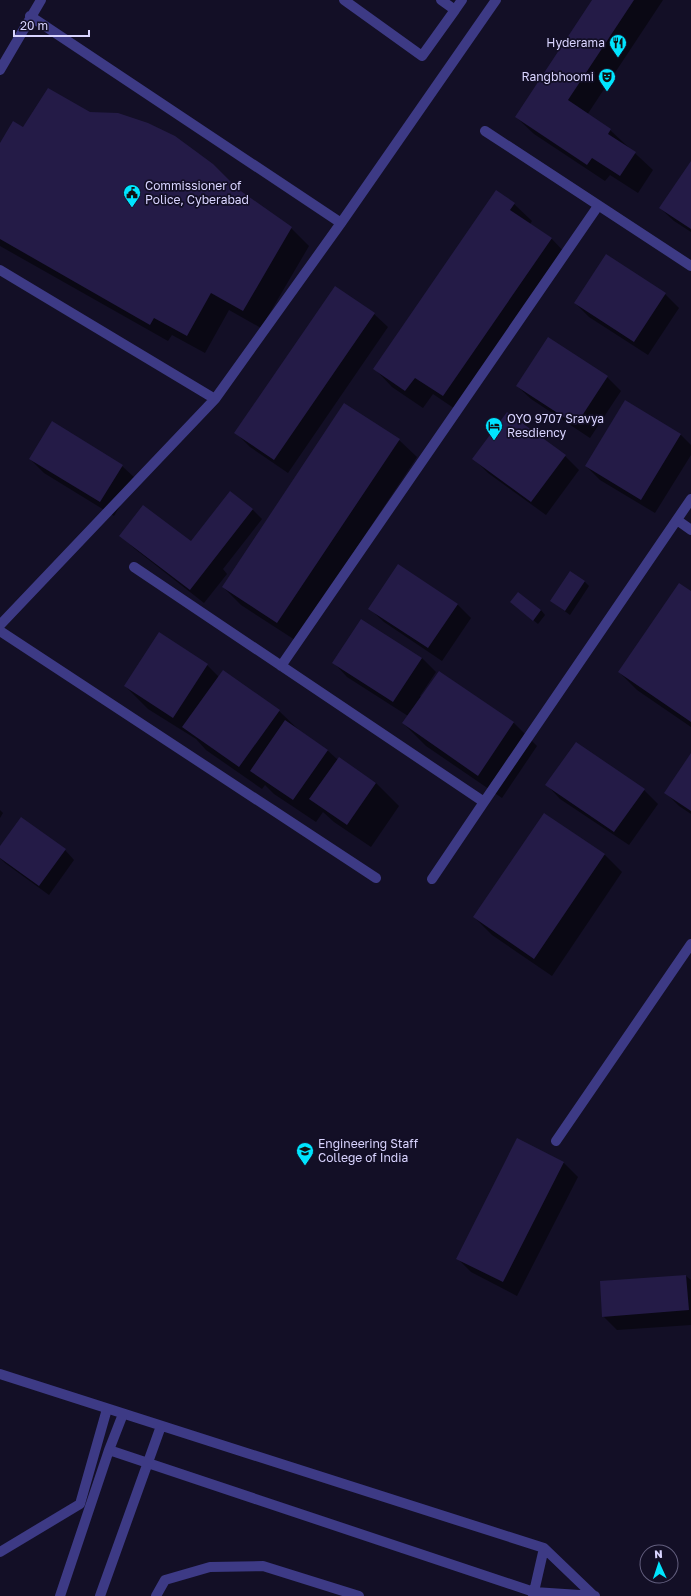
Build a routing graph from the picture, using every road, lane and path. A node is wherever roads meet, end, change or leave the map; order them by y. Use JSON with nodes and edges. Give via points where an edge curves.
{"nodes":[{"id":1,"x":41,"y":0,"type":"edge"},
{"id":2,"x":344,"y":0,"type":"edge"},
{"id":3,"x":441,"y":0,"type":"edge"},
{"id":4,"x":462,"y":0,"type":"edge"},
{"id":5,"x":496,"y":0,"type":"edge"},
{"id":6,"x":455,"y":10,"type":"junction"},
{"id":7,"x":30,"y":16,"type":"junction"},
{"id":8,"x":0,"y":70,"type":"edge"},
{"id":9,"x":485,"y":131,"type":"dead end"},
{"id":10,"x":598,"y":206,"type":"junction"},
{"id":11,"x":341,"y":223,"type":"junction"},
{"id":12,"x":691,"y":266,"type":"edge"},
{"id":13,"x":0,"y":270,"type":"edge"},
{"id":14,"x":215,"y":398,"type":"junction"},
{"id":15,"x":691,"y":500,"type":"edge"},
{"id":16,"x":677,"y":520,"type":"junction"},
{"id":17,"x":691,"y":530,"type":"edge"},
{"id":18,"x":134,"y":567,"type":"dead end"},
{"id":19,"x":0,"y":625,"type":"edge"},
{"id":20,"x":0,"y":631,"type":"edge"},
{"id":21,"x":281,"y":666,"type":"junction"},
{"id":22,"x":484,"y":802,"type":"junction"},
{"id":23,"x":376,"y":878,"type":"dead end"},
{"id":24,"x":432,"y":880,"type":"dead end"},
{"id":25,"x":691,"y":944,"type":"edge"},
{"id":26,"x":556,"y":1141,"type":"dead end"},
{"id":27,"x":0,"y":1374,"type":"edge"},
{"id":28,"x":107,"y":1409,"type":"junction"},
{"id":29,"x":123,"y":1414,"type":"junction"},
{"id":30,"x":161,"y":1426,"type":"junction"},
{"id":31,"x":110,"y":1450,"type":"junction"},
{"id":32,"x":148,"y":1462,"type":"junction"},
{"id":33,"x":544,"y":1548,"type":"junction"},
{"id":34,"x":0,"y":1552,"type":"edge"},
{"id":35,"x":534,"y":1594,"type":"edge"},
{"id":36,"x":60,"y":1596,"type":"edge"},
{"id":37,"x":100,"y":1596,"type":"edge"},
{"id":38,"x":156,"y":1596,"type":"edge"},
{"id":39,"x":359,"y":1596,"type":"edge"},
{"id":40,"x":594,"y":1596,"type":"edge"}],
"edges":[{"from":1,"to":7,"type":"street"},
{"from":2,"to":6,"type":"street","via":[[422,56]]},
{"from":3,"to":6,"type":"street"},
{"from":4,"to":6,"type":"street"},
{"from":5,"to":11,"type":"street"},
{"from":7,"to":8,"type":"street"},
{"from":7,"to":11,"type":"street"},
{"from":9,"to":10,"type":"street"},
{"from":10,"to":12,"type":"street"},
{"from":10,"to":21,"type":"street"},
{"from":11,"to":14,"type":"street"},
{"from":13,"to":14,"type":"street"},
{"from":14,"to":19,"type":"street"},
{"from":15,"to":16,"type":"street"},
{"from":16,"to":17,"type":"street"},
{"from":16,"to":22,"type":"street"},
{"from":18,"to":21,"type":"street"},
{"from":20,"to":23,"type":"street"},
{"from":21,"to":22,"type":"street"},
{"from":22,"to":24,"type":"street"},
{"from":25,"to":26,"type":"street"},
{"from":27,"to":28,"type":"street"},
{"from":28,"to":29,"type":"street"},
{"from":28,"to":34,"type":"street","via":[[80,1504]]},
{"from":29,"to":30,"type":"street"},
{"from":29,"to":31,"type":"street"},
{"from":30,"to":32,"type":"street"},
{"from":30,"to":33,"type":"street"},
{"from":31,"to":32,"type":"street"},
{"from":31,"to":36,"type":"street"},
{"from":32,"to":35,"type":"street"},
{"from":32,"to":37,"type":"street"},
{"from":33,"to":35,"type":"street"},
{"from":33,"to":40,"type":"street"},
{"from":35,"to":40,"type":"street"},
{"from":38,"to":39,"type":"street","via":[[165,1580],[210,1567],[263,1566]]}]}
